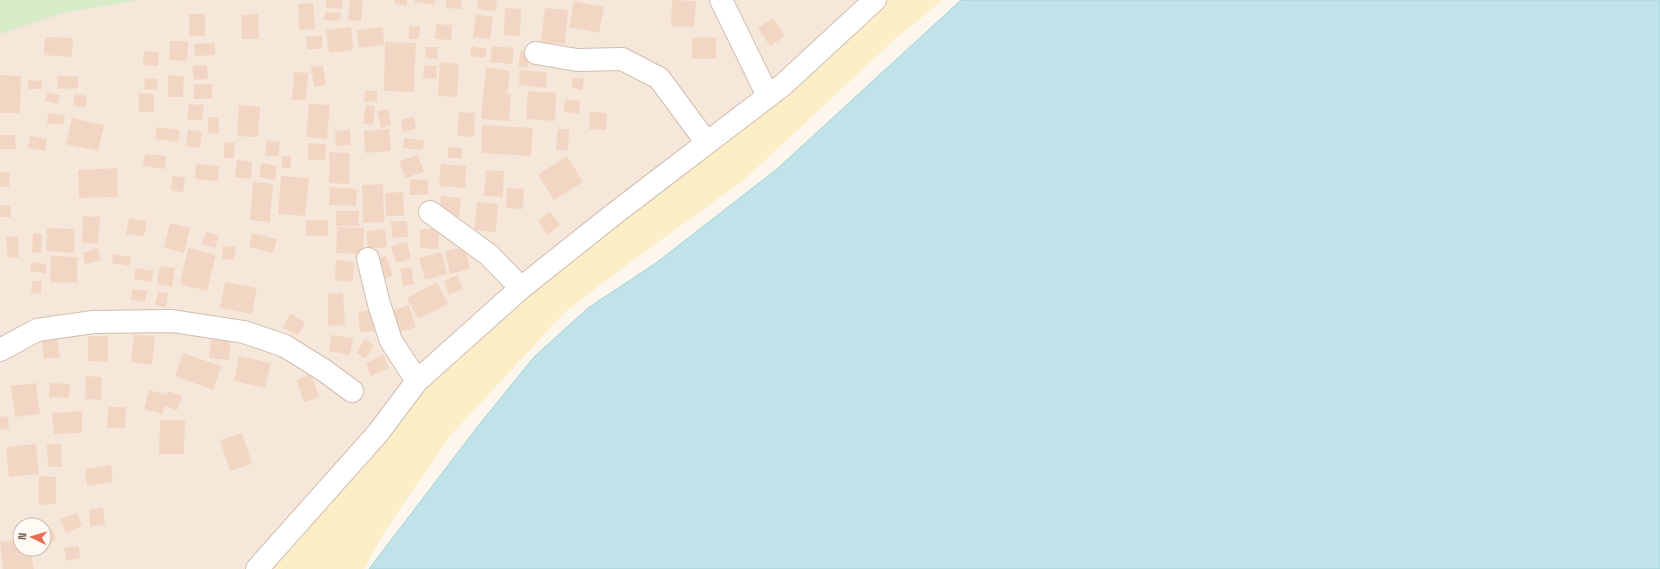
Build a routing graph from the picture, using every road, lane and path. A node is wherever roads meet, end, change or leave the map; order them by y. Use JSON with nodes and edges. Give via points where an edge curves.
{"nodes":[{"id":1,"x":721,"y":0,"type":"edge"},
{"id":2,"x":875,"y":0,"type":"edge"},
{"id":3,"x":536,"y":53,"type":"dead end"},
{"id":4,"x":768,"y":96,"type":"junction"},
{"id":5,"x":708,"y":143,"type":"junction"},
{"id":6,"x":430,"y":212,"type":"dead end"},
{"id":7,"x":368,"y":259,"type":"dead end"},
{"id":8,"x":521,"y":288,"type":"junction"},
{"id":9,"x":0,"y":350,"type":"edge"},
{"id":10,"x":417,"y":381,"type":"junction"},
{"id":11,"x":352,"y":391,"type":"dead end"},
{"id":12,"x":257,"y":569,"type":"edge"}],
"edges":[{"from":1,"to":4,"type":"street"},
{"from":2,"to":4,"type":"street"},
{"from":3,"to":5,"type":"street","via":[[577,60],[622,59],[660,78]]},
{"from":4,"to":5,"type":"street"},
{"from":5,"to":8,"type":"street"},
{"from":6,"to":8,"type":"street","via":[[489,255]]},
{"from":7,"to":10,"type":"street","via":[[391,341]]},
{"from":8,"to":10,"type":"street"},
{"from":9,"to":11,"type":"street","via":[[37,330],[93,322],[172,321],[244,332],[285,346]]},
{"from":10,"to":12,"type":"street","via":[[378,433]]}]}
